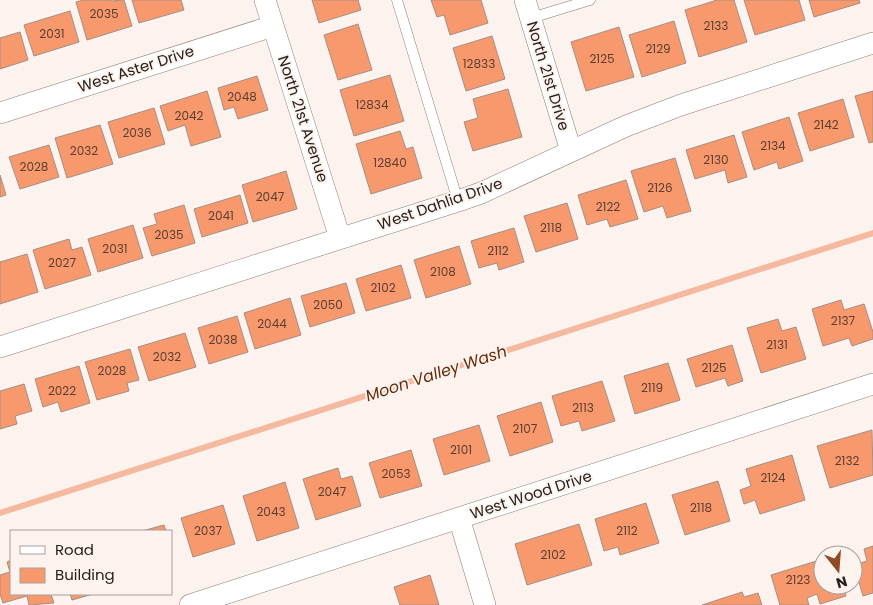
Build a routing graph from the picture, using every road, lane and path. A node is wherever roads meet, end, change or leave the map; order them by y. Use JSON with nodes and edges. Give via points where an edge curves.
{"nodes":[{"id":1,"x":265,"y":0,"type":"edge"},
{"id":2,"x":398,"y":0,"type":"edge"},
{"id":3,"x":590,"y":0,"type":"edge"},
{"id":4,"x":528,"y":9,"type":"edge"},
{"id":5,"x":273,"y":26,"type":"junction"},
{"id":6,"x":873,"y":43,"type":"edge"},
{"id":7,"x":0,"y":113,"type":"edge"},
{"id":8,"x":571,"y":151,"type":"junction"},
{"id":9,"x":458,"y":201,"type":"junction"},
{"id":10,"x":340,"y":238,"type":"junction"},
{"id":11,"x":0,"y":347,"type":"edge"},
{"id":12,"x":873,"y":384,"type":"edge"},
{"id":13,"x":459,"y":518,"type":"junction"},
{"id":14,"x":242,"y":597,"type":"edge"},
{"id":15,"x":190,"y":605,"type":"edge"},
{"id":16,"x":486,"y":605,"type":"edge"}],
"edges":[{"from":1,"to":5,"type":"street","name":"North 21st Avenue"},
{"from":2,"to":9,"type":"lane"},
{"from":3,"to":4,"type":"lane"},
{"from":4,"to":8,"type":"street","name":"North 21st Drive"},
{"from":5,"to":7,"type":"street","name":"West Aster Drive"},
{"from":5,"to":10,"type":"street","name":"North 21st Avenue"},
{"from":6,"to":8,"type":"street","name":"West Dahlia Drive","via":[[681,105]]},
{"from":8,"to":9,"type":"street","name":"West Dahlia Drive"},
{"from":9,"to":10,"type":"street","name":"West Dahlia Drive"},
{"from":10,"to":11,"type":"street","name":"West Dahlia Drive"},
{"from":12,"to":13,"type":"street","name":"West Wood Drive"},
{"from":13,"to":14,"type":"street","name":"West Wood Drive"},
{"from":13,"to":16,"type":"street"},
{"from":14,"to":15,"type":"street","name":"West Wood Drive"}]}
